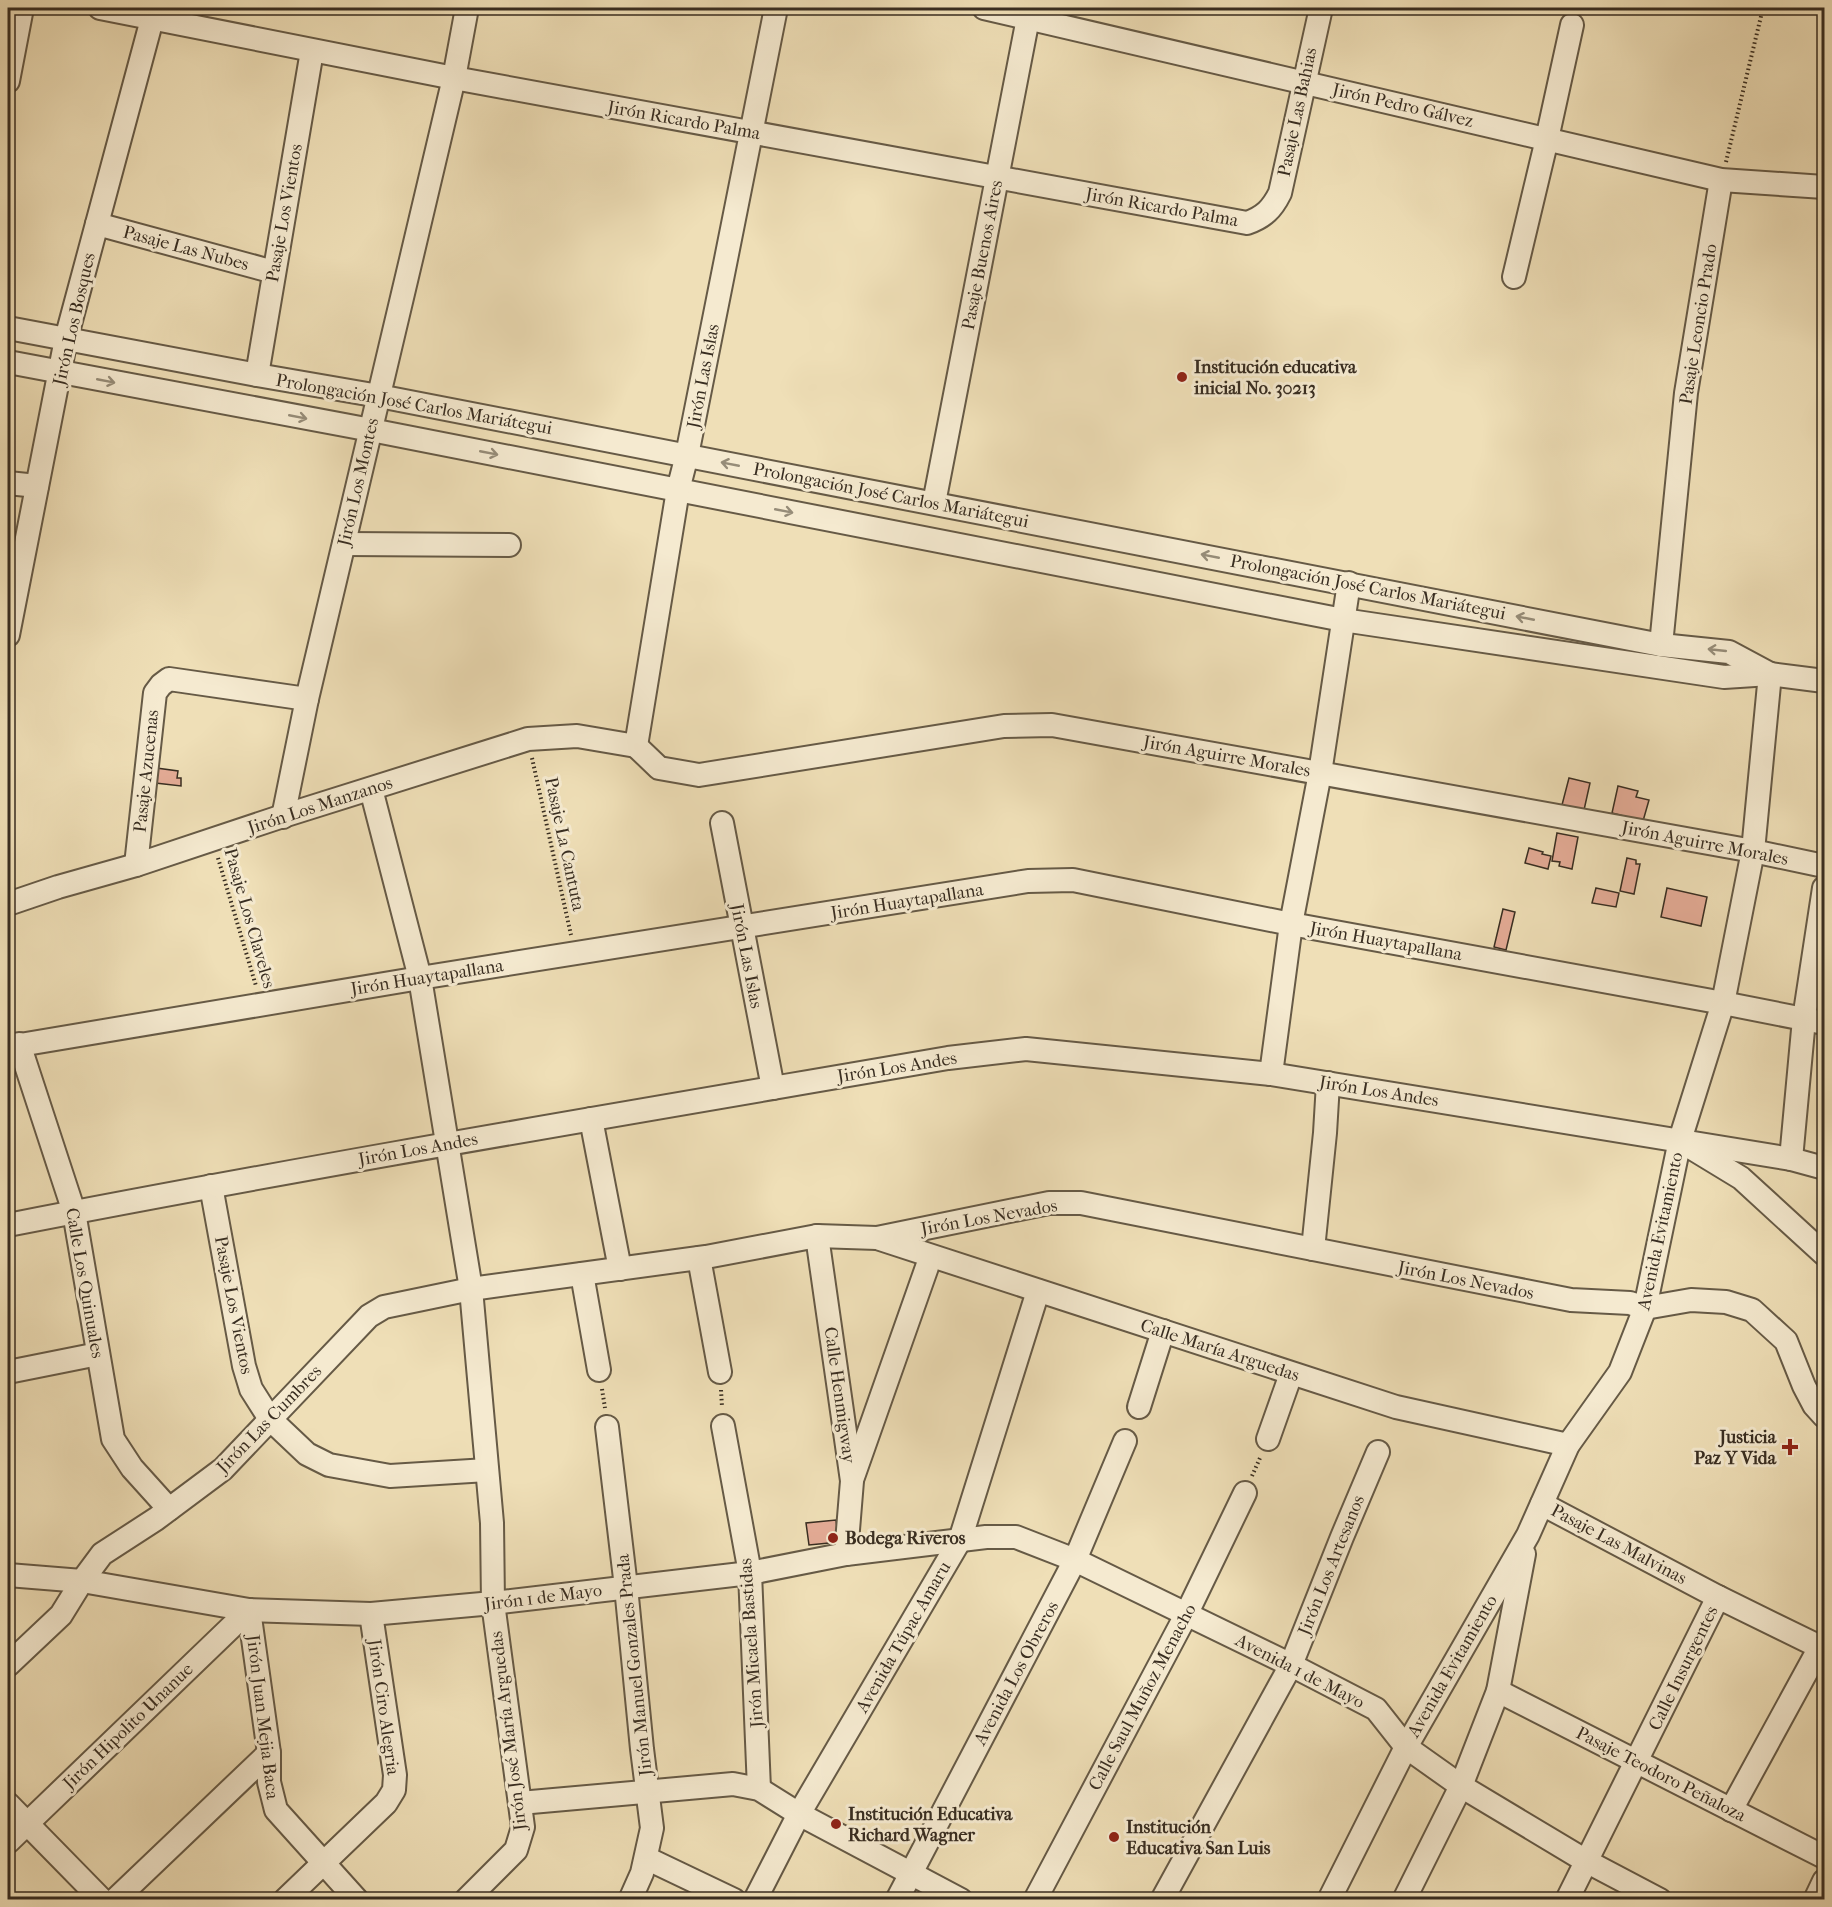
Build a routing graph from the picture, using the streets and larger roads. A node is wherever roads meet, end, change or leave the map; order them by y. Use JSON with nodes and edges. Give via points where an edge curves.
{"nodes":[{"id":1,"x":22,"y":8,"type":"edge"},
{"id":2,"x":100,"y":8,"type":"edge"},
{"id":3,"x":467,"y":8,"type":"edge"},
{"id":4,"x":776,"y":8,"type":"edge"},
{"id":5,"x":984,"y":8,"type":"edge"},
{"id":6,"x":1321,"y":8,"type":"edge"},
{"id":7,"x":1029,"y":12,"type":"edge"},
{"id":8,"x":154,"y":13,"type":"edge"},
{"id":9,"x":1572,"y":25,"type":"dead end"},
{"id":10,"x":312,"y":51,"type":"junction"},
{"id":11,"x":454,"y":78,"type":"junction"},
{"id":12,"x":8,"y":81,"type":"edge"},
{"id":13,"x":1303,"y":81,"type":"junction"},
{"id":14,"x":751,"y":132,"type":"junction"},
{"id":15,"x":1547,"y":139,"type":"junction"},
{"id":16,"x":997,"y":177,"type":"junction"},
{"id":17,"x":1721,"y":180,"type":"junction"},
{"id":18,"x":1824,"y":187,"type":"edge"},
{"id":19,"x":1266,"y":214,"type":"joint"},
{"id":20,"x":97,"y":224,"type":"junction"},
{"id":21,"x":274,"y":272,"type":"junction"},
{"id":22,"x":1514,"y":277,"type":"dead end"},
{"id":23,"x":8,"y":328,"type":"edge"},
{"id":24,"x":66,"y":339,"type":"junction"},
{"id":25,"x":8,"y":362,"type":"edge"},
{"id":26,"x":60,"y":372,"type":"junction"},
{"id":27,"x":257,"y":375,"type":"junction"},
{"id":28,"x":379,"y":396,"type":"junction"},
{"id":29,"x":371,"y":430,"type":"junction"},
{"id":30,"x":687,"y":455,"type":"junction"},
{"id":31,"x":8,"y":483,"type":"edge"},
{"id":32,"x":37,"y":486,"type":"junction"},
{"id":33,"x":678,"y":490,"type":"junction"},
{"id":34,"x":934,"y":503,"type":"junction"},
{"id":35,"x":344,"y":544,"type":"junction"},
{"id":36,"x":509,"y":545,"type":"dead end"},
{"id":37,"x":1349,"y":583,"type":"junction"},
{"id":38,"x":1343,"y":620,"type":"junction"},
{"id":39,"x":8,"y":635,"type":"edge"},
{"id":40,"x":1661,"y":645,"type":"junction"},
{"id":41,"x":1770,"y":674,"type":"junction"},
{"id":42,"x":1824,"y":681,"type":"edge"},
{"id":43,"x":307,"y":699,"type":"junction"},
{"id":44,"x":636,"y":746,"type":"junction"},
{"id":45,"x":1320,"y":773,"type":"junction"},
{"id":46,"x":371,"y":789,"type":"junction"},
{"id":47,"x":283,"y":817,"type":"junction"},
{"id":48,"x":722,"y":823,"type":"dead end"},
{"id":49,"x":1753,"y":851,"type":"junction"},
{"id":50,"x":136,"y":865,"type":"junction"},
{"id":51,"x":1824,"y":866,"type":"edge"},
{"id":52,"x":1824,"y":888,"type":"edge"},
{"id":53,"x":8,"y":904,"type":"edge"},
{"id":54,"x":1291,"y":924,"type":"junction"},
{"id":55,"x":741,"y":927,"type":"junction"},
{"id":56,"x":420,"y":978,"type":"junction"},
{"id":57,"x":1723,"y":1003,"type":"junction"},
{"id":58,"x":1814,"y":1021,"type":"edge"},
{"id":59,"x":13,"y":1046,"type":"edge"},
{"id":60,"x":1271,"y":1074,"type":"junction"},
{"id":61,"x":1328,"y":1083,"type":"junction"},
{"id":62,"x":772,"y":1088,"type":"junction"},
{"id":63,"x":591,"y":1119,"type":"junction"},
{"id":64,"x":1680,"y":1140,"type":"junction"},
{"id":65,"x":448,"y":1143,"type":"junction"},
{"id":66,"x":1791,"y":1159,"type":"junction"},
{"id":67,"x":1824,"y":1168,"type":"edge"},
{"id":68,"x":211,"y":1186,"type":"junction"},
{"id":69,"x":74,"y":1212,"type":"junction"},
{"id":70,"x":8,"y":1226,"type":"edge"},
{"id":71,"x":817,"y":1236,"type":"junction"},
{"id":72,"x":877,"y":1238,"type":"junction"},
{"id":73,"x":1313,"y":1249,"type":"junction"},
{"id":74,"x":1824,"y":1254,"type":"edge"},
{"id":75,"x":699,"y":1258,"type":"junction"},
{"id":76,"x":927,"y":1267,"type":"dead end"},
{"id":77,"x":620,"y":1269,"type":"junction"},
{"id":78,"x":582,"y":1274,"type":"junction"},
{"id":79,"x":471,"y":1289,"type":"junction"},
{"id":80,"x":1038,"y":1291,"type":"junction"},
{"id":81,"x":1645,"y":1308,"type":"junction"},
{"id":82,"x":1163,"y":1332,"type":"junction"},
{"id":83,"x":98,"y":1354,"type":"junction"},
{"id":84,"x":599,"y":1370,"type":"road end"},
{"id":85,"x":8,"y":1372,"type":"edge"},
{"id":86,"x":720,"y":1372,"type":"road end"},
{"id":87,"x":1291,"y":1374,"type":"junction"},
{"id":88,"x":1139,"y":1407,"type":"dead end"},
{"id":89,"x":1824,"y":1416,"type":"edge"},
{"id":90,"x":270,"y":1419,"type":"junction"},
{"id":91,"x":723,"y":1426,"type":"road end"},
{"id":92,"x":607,"y":1427,"type":"road end"},
{"id":93,"x":1268,"y":1439,"type":"road end"},
{"id":94,"x":1125,"y":1441,"type":"dead end"},
{"id":95,"x":1568,"y":1445,"type":"junction"},
{"id":96,"x":1378,"y":1452,"type":"dead end"},
{"id":97,"x":487,"y":1470,"type":"junction"},
{"id":98,"x":852,"y":1481,"type":"junction"},
{"id":99,"x":1245,"y":1493,"type":"road end"},
{"id":100,"x":1542,"y":1504,"type":"junction"},
{"id":101,"x":169,"y":1509,"type":"junction"},
{"id":102,"x":1528,"y":1535,"type":"junction"},
{"id":103,"x":960,"y":1540,"type":"junction"},
{"id":104,"x":846,"y":1554,"type":"junction"},
{"id":105,"x":1075,"y":1560,"type":"junction"},
{"id":106,"x":750,"y":1573,"type":"junction"},
{"id":107,"x":8,"y":1575,"type":"edge"},
{"id":108,"x":82,"y":1581,"type":"junction"},
{"id":109,"x":626,"y":1587,"type":"junction"},
{"id":110,"x":1718,"y":1597,"type":"junction"},
{"id":111,"x":493,"y":1603,"type":"junction"},
{"id":112,"x":249,"y":1610,"type":"junction"},
{"id":113,"x":371,"y":1614,"type":"junction"},
{"id":114,"x":1186,"y":1615,"type":"junction"},
{"id":115,"x":1822,"y":1648,"type":"edge"},
{"id":116,"x":8,"y":1665,"type":"edge"},
{"id":117,"x":1291,"y":1665,"type":"junction"},
{"id":118,"x":1498,"y":1691,"type":"junction"},
{"id":119,"x":1406,"y":1747,"type":"junction"},
{"id":120,"x":268,"y":1754,"type":"junction"},
{"id":121,"x":1636,"y":1761,"type":"junction"},
{"id":122,"x":1461,"y":1786,"type":"junction"},
{"id":123,"x":759,"y":1789,"type":"junction"},
{"id":124,"x":647,"y":1791,"type":"junction"},
{"id":125,"x":520,"y":1803,"type":"junction"},
{"id":126,"x":8,"y":1804,"type":"edge"},
{"id":127,"x":1731,"y":1810,"type":"junction"},
{"id":128,"x":799,"y":1814,"type":"junction"},
{"id":129,"x":27,"y":1823,"type":"junction"},
{"id":130,"x":8,"y":1842,"type":"edge"},
{"id":131,"x":1824,"y":1857,"type":"edge"},
{"id":132,"x":646,"y":1858,"type":"junction"},
{"id":133,"x":1586,"y":1861,"type":"junction"},
{"id":134,"x":323,"y":1863,"type":"junction"},
{"id":135,"x":911,"y":1873,"type":"junction"},
{"id":136,"x":1824,"y":1881,"type":"edge"},
{"id":137,"x":102,"y":1899,"type":"edge"},
{"id":138,"x":115,"y":1899,"type":"edge"},
{"id":139,"x":285,"y":1899,"type":"edge"},
{"id":140,"x":357,"y":1899,"type":"edge"},
{"id":141,"x":465,"y":1899,"type":"edge"},
{"id":142,"x":630,"y":1899,"type":"edge"},
{"id":143,"x":734,"y":1899,"type":"edge"},
{"id":144,"x":755,"y":1899,"type":"edge"},
{"id":145,"x":897,"y":1899,"type":"edge"},
{"id":146,"x":961,"y":1899,"type":"edge"},
{"id":147,"x":1035,"y":1899,"type":"edge"},
{"id":148,"x":1162,"y":1899,"type":"edge"},
{"id":149,"x":1329,"y":1899,"type":"edge"},
{"id":150,"x":1404,"y":1899,"type":"edge"},
{"id":151,"x":1567,"y":1899,"type":"edge"},
{"id":152,"x":1660,"y":1899,"type":"edge"},
{"id":153,"x":1815,"y":1899,"type":"edge"}],
"edges":[{"from":1,"to":12,"type":"street"},
{"from":2,"to":8,"type":"street","name":"Jirón Ricardo Palma"},
{"from":3,"to":11,"type":"street","name":"Jirón Los Montes"},
{"from":4,"to":14,"type":"street","name":"Jirón Las Islas"},
{"from":5,"to":7,"type":"street","name":"Jirón Pedro Gálvez"},
{"from":6,"to":13,"type":"street","name":"Pasaje Las Bahias"},
{"from":7,"to":13,"type":"street","name":"Jirón Pedro Gálvez"},
{"from":7,"to":16,"type":"street","name":"Pasaje Buenos Aires"},
{"from":8,"to":10,"type":"street","name":"Jirón Ricardo Palma"},
{"from":8,"to":20,"type":"street","name":"Jirón Los Bosques"},
{"from":9,"to":15,"type":"street"},
{"from":10,"to":11,"type":"street","name":"Jirón Ricardo Palma"},
{"from":10,"to":21,"type":"street","name":"Pasaje Los Vientos"},
{"from":11,"to":14,"type":"street","name":"Jirón Ricardo Palma"},
{"from":11,"to":28,"type":"street","name":"Jirón Los Montes"},
{"from":13,"to":15,"type":"street","name":"Jirón Pedro Gálvez"},
{"from":13,"to":19,"type":"street","name":"Pasaje Las Bahias","via":[[1280,193]]},
{"from":14,"to":16,"type":"street","name":"Jirón Ricardo Palma"},
{"from":14,"to":30,"type":"street","name":"Jirón Las Islas"},
{"from":15,"to":17,"type":"street","name":"Jirón Pedro Gálvez"},
{"from":15,"to":22,"type":"street"},
{"from":16,"to":19,"type":"street","name":"Jirón Ricardo Palma","via":[[1247,223]]},
{"from":16,"to":34,"type":"street","name":"Pasaje Buenos Aires"},
{"from":17,"to":18,"type":"street","name":"Jirón Pedro Gálvez"},
{"from":17,"to":40,"type":"street","name":"Pasaje Leoncio Prado","via":[[1686,393]]},
{"from":20,"to":21,"type":"street","name":"Pasaje Las Nubes"},
{"from":20,"to":24,"type":"street","name":"Jirón Los Bosques"},
{"from":21,"to":27,"type":"street","name":"Pasaje Los Vientos"},
{"from":23,"to":24,"type":"street","name":"Prolongación José Carlos Mariátegui"},
{"from":24,"to":26,"type":"street","name":"Jirón Los Bosques"},
{"from":24,"to":27,"type":"street","name":"Prolongación José Carlos Mariátegui"},
{"from":25,"to":26,"type":"street","name":"Prolongación José Carlos Mariátegui"},
{"from":26,"to":29,"type":"street","name":"Prolongación José Carlos Mariátegui","one_way":true},
{"from":26,"to":32,"type":"street","name":"Jirón Los Bosques"},
{"from":27,"to":28,"type":"street","name":"Prolongación José Carlos Mariátegui"},
{"from":28,"to":29,"type":"street","name":"Jirón Los Montes"},
{"from":28,"to":30,"type":"street","name":"Prolongación José Carlos Mariátegui"},
{"from":29,"to":33,"type":"street","name":"Prolongación José Carlos Mariátegui","one_way":true},
{"from":29,"to":35,"type":"street","name":"Jirón Los Montes"},
{"from":30,"to":33,"type":"street","name":"Jirón Las Islas"},
{"from":34,"to":30,"type":"street","name":"Prolongación José Carlos Mariátegui","one_way":true},
{"from":31,"to":32,"type":"street"},
{"from":32,"to":39,"type":"street","name":"Jirón Los Bosques"},
{"from":33,"to":38,"type":"street","name":"Prolongación José Carlos Mariátegui","one_way":true},
{"from":33,"to":44,"type":"street","name":"Jirón Las Islas"},
{"from":37,"to":34,"type":"street","name":"Prolongación José Carlos Mariátegui","one_way":true},
{"from":35,"to":36,"type":"street"},
{"from":35,"to":43,"type":"street","name":"Jirón Los Montes"},
{"from":37,"to":38,"type":"street"},
{"from":40,"to":37,"type":"street","name":"Prolongación José Carlos Mariátegui","one_way":true},
{"from":38,"to":41,"type":"street","name":"Prolongación José Carlos Mariátegui","via":[[1724,677]]},
{"from":38,"to":45,"type":"street"},
{"from":41,"to":40,"type":"street","name":"Prolongación José Carlos Mariátegui","one_way":true,"via":[[1729,652]]},
{"from":41,"to":42,"type":"street","name":"Prolongación José Carlos Mariátegui"},
{"from":41,"to":49,"type":"street","name":"Avenida Evitamiento"},
{"from":43,"to":47,"type":"street","name":"Jirón Los Montes"},
{"from":43,"to":50,"type":"street","name":"Pasaje Azucenas","via":[[169,679],[161,685],[155,693]]},
{"from":44,"to":45,"type":"street","name":"Jirón Aguirre Morales","via":[[659,768],[699,775],[1004,726],[1053,725]]},
{"from":44,"to":46,"type":"street","name":"Jirón Los Manzanos","via":[[577,736],[528,740]]},
{"from":45,"to":49,"type":"street","name":"Jirón Aguirre Morales"},
{"from":45,"to":54,"type":"street"},
{"from":46,"to":47,"type":"street","name":"Jirón Los Manzanos"},
{"from":46,"to":56,"type":"street","name":"Jirón José María Arguedas"},
{"from":47,"to":50,"type":"street","name":"Jirón Los Manzanos"},
{"from":48,"to":55,"type":"street","name":"Jirón Las Islas"},
{"from":49,"to":51,"type":"street","name":"Jirón Aguirre Morales"},
{"from":49,"to":57,"type":"street","name":"Avenida Evitamiento"},
{"from":50,"to":53,"type":"street","name":"Jirón Los Manzanos"},
{"from":52,"to":58,"type":"street"},
{"from":54,"to":55,"type":"street","name":"Jirón Huaytapallana","via":[[1072,880],[1028,881]]},
{"from":54,"to":57,"type":"street","name":"Jirón Huaytapallana"},
{"from":54,"to":60,"type":"street"},
{"from":55,"to":56,"type":"street","name":"Jirón Huaytapallana"},
{"from":55,"to":62,"type":"street","name":"Jirón Las Islas"},
{"from":56,"to":59,"type":"street","name":"Jirón Huaytapallana"},
{"from":56,"to":65,"type":"street","name":"Jirón José María Arguedas"},
{"from":57,"to":58,"type":"street","name":"Jirón Huaytapallana"},
{"from":57,"to":64,"type":"street","name":"Avenida Evitamiento"},
{"from":58,"to":66,"type":"street"},
{"from":59,"to":69,"type":"street","name":"Calle Los Quinuales"},
{"from":60,"to":61,"type":"street","name":"Jirón Los Andes"},
{"from":60,"to":62,"type":"street","name":"Jirón Los Andes","via":[[1026,1049]]},
{"from":61,"to":64,"type":"street","name":"Jirón Los Andes"},
{"from":61,"to":73,"type":"street"},
{"from":62,"to":63,"type":"street","name":"Jirón Los Andes"},
{"from":63,"to":65,"type":"street","name":"Jirón Los Andes"},
{"from":63,"to":77,"type":"street"},
{"from":64,"to":66,"type":"street","name":"Jirón Los Andes"},
{"from":64,"to":74,"type":"street","via":[[1741,1178]]},
{"from":64,"to":81,"type":"street","name":"Avenida Evitamiento"},
{"from":65,"to":68,"type":"street","name":"Jirón Los Andes"},
{"from":65,"to":79,"type":"street","name":"Jirón José María Arguedas"},
{"from":66,"to":67,"type":"street","name":"Jirón Los Andes"},
{"from":68,"to":69,"type":"street","name":"Jirón Los Andes"},
{"from":68,"to":90,"type":"street","name":"Pasaje Los Vientos","via":[[244,1366],[250,1389]]},
{"from":69,"to":70,"type":"street","name":"Jirón Los Andes"},
{"from":69,"to":83,"type":"street","name":"Calle Los Quinuales"},
{"from":71,"to":72,"type":"street","name":"Jirón Los Nevados"},
{"from":71,"to":75,"type":"street","name":"Jirón Los Nevados"},
{"from":71,"to":98,"type":"street","name":"Calle Henmigway"},
{"from":72,"to":73,"type":"street","name":"Jirón Los Nevados","via":[[1049,1203],[1081,1203]]},
{"from":72,"to":80,"type":"street","name":"Calle María Arguedas"},
{"from":73,"to":81,"type":"street","name":"Jirón Los Nevados","via":[[1571,1300],[1630,1303]]},
{"from":75,"to":77,"type":"street","name":"Jirón Los Nevados"},
{"from":75,"to":86,"type":"street"},
{"from":76,"to":98,"type":"street"},
{"from":77,"to":78,"type":"street","name":"Jirón Los Nevados"},
{"from":78,"to":79,"type":"street","name":"Jirón Los Nevados"},
{"from":78,"to":84,"type":"street"},
{"from":79,"to":90,"type":"street","name":"Jirón Las Cumbres","via":[[384,1307],[369,1316]]},
{"from":79,"to":97,"type":"street","name":"Jirón José María Arguedas"},
{"from":80,"to":82,"type":"street","name":"Calle María Arguedas"},
{"from":80,"to":103,"type":"street","name":"Avenida Túpac Amaru"},
{"from":81,"to":89,"type":"street","via":[[1691,1300],[1726,1302],[1752,1310],[1786,1341],[1804,1386]]},
{"from":81,"to":95,"type":"street","name":"Avenida Evitamiento","via":[[1620,1372]]},
{"from":82,"to":87,"type":"street","name":"Calle María Arguedas"},
{"from":82,"to":88,"type":"street"},
{"from":83,"to":85,"type":"street"},
{"from":83,"to":101,"type":"street","name":"Calle Los Quinuales","via":[[113,1439],[132,1468]]},
{"from":87,"to":93,"type":"street"},
{"from":87,"to":95,"type":"street","name":"Calle María Arguedas","via":[[1396,1407]]},
{"from":90,"to":97,"type":"street","name":"Pasaje Los Vientos","via":[[307,1454],[329,1465],[390,1476]]},
{"from":90,"to":101,"type":"street","name":"Jirón Las Cumbres","via":[[223,1468]]},
{"from":91,"to":106,"type":"street","name":"Jirón Micaela Bastidas"},
{"from":92,"to":109,"type":"street","name":"Jirón Manuel Gonzales Prada"},
{"from":94,"to":105,"type":"street","name":"Avenida Los Obreros"},
{"from":95,"to":100,"type":"street","name":"Avenida Evitamiento"},
{"from":96,"to":117,"type":"street","name":"Jirón Los Artesanos"},
{"from":97,"to":111,"type":"street","name":"Jirón José María Arguedas"},
{"from":98,"to":104,"type":"street","name":"Calle Henmigway"},
{"from":99,"to":114,"type":"street","name":"Calle Saul Muñoz Menacho"},
{"from":100,"to":102,"type":"street","name":"Avenida Evitamiento"},
{"from":100,"to":110,"type":"street","name":"Pasaje Las Malvinas"},
{"from":101,"to":108,"type":"street","name":"Jirón Las Cumbres","via":[[102,1554]]},
{"from":102,"to":118,"type":"street"},
{"from":102,"to":119,"type":"street","name":"Avenida Evitamiento"},
{"from":103,"to":104,"type":"street","name":"Jirón 1 de Mayo"},
{"from":103,"to":105,"type":"street","name":"Jirón 1 de Mayo","via":[[1016,1538]]},
{"from":103,"to":128,"type":"street","name":"Avenida Túpac Amaru"},
{"from":104,"to":106,"type":"street","name":"Jirón 1 de Mayo"},
{"from":105,"to":114,"type":"street","name":"Avenida 1 de Mayo"},
{"from":105,"to":135,"type":"street","name":"Avenida Los Obreros"},
{"from":106,"to":109,"type":"street","name":"Jirón 1 de Mayo"},
{"from":106,"to":123,"type":"street","name":"Jirón Micaela Bastidas"},
{"from":107,"to":108,"type":"street","name":"Jirón 1 de Mayo"},
{"from":108,"to":112,"type":"street","name":"Jirón 1 de Mayo"},
{"from":108,"to":116,"type":"street","name":"Jirón Las Cumbres","via":[[61,1615]]},
{"from":109,"to":111,"type":"street","name":"Jirón 1 de Mayo"},
{"from":109,"to":124,"type":"street","name":"Jirón Manuel Gonzales Prada"},
{"from":110,"to":115,"type":"street","name":"Pasaje Las Malvinas"},
{"from":110,"to":121,"type":"street","name":"Calle Insurgentes"},
{"from":111,"to":113,"type":"street","name":"Jirón 1 de Mayo"},
{"from":111,"to":125,"type":"street","name":"Jirón José María Arguedas"},
{"from":112,"to":113,"type":"street","name":"Jirón 1 de Mayo"},
{"from":112,"to":120,"type":"street","name":"Jirón Juan Mejia Baca"},
{"from":112,"to":129,"type":"street","name":"Jirón Hipolito Unanue"},
{"from":113,"to":134,"type":"street","name":"Jirón Ciro Alegria","via":[[394,1790],[386,1803]]},
{"from":114,"to":117,"type":"street","name":"Avenida 1 de Mayo"},
{"from":114,"to":147,"type":"street","name":"Calle Saul Muñoz Menacho"},
{"from":115,"to":127,"type":"street"},
{"from":117,"to":119,"type":"street","name":"Avenida 1 de Mayo","via":[[1376,1709]]},
{"from":117,"to":148,"type":"street","name":"Jirón Los Artesanos"},
{"from":118,"to":121,"type":"street","name":"Pasaje Teodoro Peñaloza"},
{"from":118,"to":122,"type":"street"},
{"from":119,"to":122,"type":"street","name":"Avenida 1 de Mayo"},
{"from":119,"to":149,"type":"street","name":"Avenida Evitamiento"},
{"from":120,"to":134,"type":"street","name":"Jirón Juan Mejia Baca","via":[[276,1810]]},
{"from":120,"to":138,"type":"street"},
{"from":121,"to":127,"type":"street","name":"Pasaje Teodoro Peñaloza"},
{"from":121,"to":133,"type":"street","name":"Calle Insurgentes"},
{"from":122,"to":133,"type":"street","name":"Avenida 1 de Mayo"},
{"from":122,"to":150,"type":"street"},
{"from":123,"to":124,"type":"street","via":[[733,1784]]},
{"from":123,"to":128,"type":"street"},
{"from":124,"to":125,"type":"street"},
{"from":124,"to":132,"type":"street","name":"Jirón Manuel Gonzales Prada","via":[[652,1828]]},
{"from":125,"to":141,"type":"street","name":"Jirón José María Arguedas","via":[[523,1827],[516,1850]]},
{"from":126,"to":129,"type":"street"},
{"from":127,"to":131,"type":"street","name":"Pasaje Teodoro Peñaloza"},
{"from":128,"to":135,"type":"street"},
{"from":128,"to":144,"type":"street","name":"Avenida Túpac Amaru"},
{"from":129,"to":130,"type":"street","name":"Jirón Hipolito Unanue"},
{"from":129,"to":137,"type":"street"},
{"from":132,"to":142,"type":"street","name":"Jirón Manuel Gonzales Prada"},
{"from":132,"to":143,"type":"street"},
{"from":133,"to":151,"type":"street","name":"Calle Insurgentes"},
{"from":133,"to":152,"type":"street","name":"Avenida 1 de Mayo"},
{"from":134,"to":139,"type":"street","name":"Jirón Ciro Alegria"},
{"from":134,"to":140,"type":"street","name":"Jirón Juan Mejia Baca"},
{"from":135,"to":145,"type":"street","name":"Avenida Los Obreros"},
{"from":135,"to":146,"type":"street"},
{"from":136,"to":153,"type":"street"}]}
